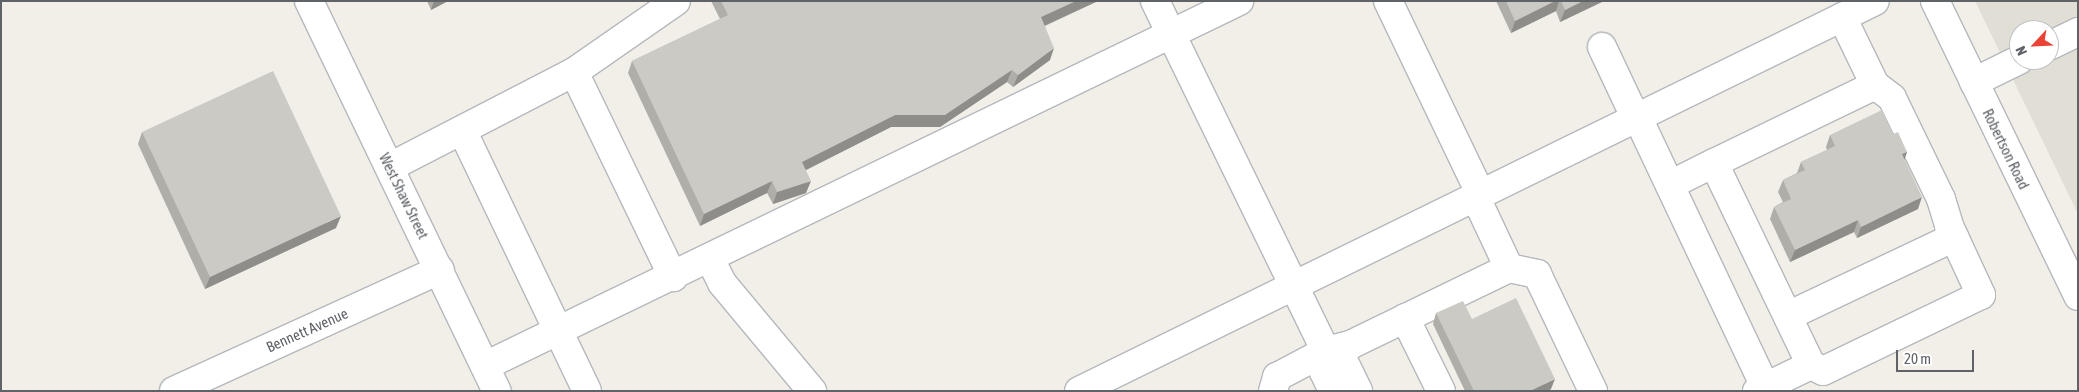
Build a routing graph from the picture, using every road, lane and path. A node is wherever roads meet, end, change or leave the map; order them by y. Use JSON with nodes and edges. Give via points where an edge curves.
{"nodes":[{"id":1,"x":309,"y":1,"type":"edge"},
{"id":2,"x":676,"y":1,"type":"edge"},
{"id":3,"x":1155,"y":1,"type":"edge"},
{"id":4,"x":1239,"y":1,"type":"edge"},
{"id":5,"x":1388,"y":1,"type":"edge"},
{"id":6,"x":1935,"y":1,"type":"edge"},
{"id":7,"x":1855,"y":8,"type":"edge"},
{"id":8,"x":2078,"y":32,"type":"edge"},
{"id":9,"x":1171,"y":35,"type":"junction"},
{"id":10,"x":2059,"y":41,"type":"edge"},
{"id":11,"x":1602,"y":47,"type":"dead end"},
{"id":12,"x":2009,"y":65,"type":"edge"},
{"id":13,"x":574,"y":72,"type":"junction"},
{"id":14,"x":1974,"y":82,"type":"junction"},
{"id":15,"x":1883,"y":92,"type":"junction"},
{"id":16,"x":1637,"y":118,"type":"junction"},
{"id":17,"x":462,"y":130,"type":"junction"},
{"id":18,"x":1714,"y":163,"type":"junction"},
{"id":19,"x":390,"y":167,"type":"junction"},
{"id":20,"x":1670,"y":185,"type":"junction"},
{"id":21,"x":1478,"y":196,"type":"junction"},
{"id":22,"x":1951,"y":231,"type":"junction"},
{"id":23,"x":710,"y":259,"type":"junction"},
{"id":24,"x":1509,"y":268,"type":"junction"},
{"id":25,"x":440,"y":270,"type":"junction"},
{"id":26,"x":672,"y":277,"type":"junction"},
{"id":27,"x":1293,"y":287,"type":"junction"},
{"id":28,"x":2078,"y":296,"type":"edge"},
{"id":29,"x":1788,"y":316,"type":"junction"},
{"id":30,"x":1405,"y":318,"type":"junction"},
{"id":31,"x":558,"y":331,"type":"junction"},
{"id":32,"x":1326,"y":351,"type":"junction"},
{"id":33,"x":1811,"y":365,"type":"junction"},
{"id":34,"x":485,"y":366,"type":"junction"},
{"id":35,"x":1763,"y":389,"type":"edge"},
{"id":36,"x":1084,"y":390,"type":"edge"},
{"id":37,"x":174,"y":391,"type":"edge"},
{"id":38,"x":497,"y":391,"type":"edge"},
{"id":39,"x":588,"y":391,"type":"edge"},
{"id":40,"x":812,"y":391,"type":"edge"},
{"id":41,"x":1273,"y":391,"type":"edge"},
{"id":42,"x":1333,"y":391,"type":"edge"},
{"id":43,"x":1358,"y":391,"type":"edge"},
{"id":44,"x":1440,"y":391,"type":"edge"},
{"id":45,"x":1593,"y":391,"type":"edge"}],
"edges":[{"from":1,"to":19,"type":"street","name":"West Shaw Street"},
{"from":2,"to":13,"type":"street"},
{"from":3,"to":9,"type":"street"},
{"from":4,"to":9,"type":"street"},
{"from":5,"to":21,"type":"street"},
{"from":6,"to":14,"type":"street","name":"Robertson Road"},
{"from":7,"to":15,"type":"street"},
{"from":7,"to":16,"type":"street"},
{"from":8,"to":10,"type":"street"},
{"from":9,"to":23,"type":"street"},
{"from":9,"to":27,"type":"street"},
{"from":11,"to":16,"type":"street"},
{"from":12,"to":14,"type":"street"},
{"from":13,"to":17,"type":"street"},
{"from":13,"to":26,"type":"street"},
{"from":14,"to":28,"type":"street","name":"Robertson Road"},
{"from":15,"to":18,"type":"street"},
{"from":15,"to":22,"type":"street","via":[[1941,199]]},
{"from":16,"to":20,"type":"street"},
{"from":16,"to":21,"type":"street"},
{"from":17,"to":19,"type":"street"},
{"from":17,"to":31,"type":"street"},
{"from":18,"to":20,"type":"street"},
{"from":18,"to":29,"type":"street"},
{"from":19,"to":25,"type":"street","name":"West Shaw Street"},
{"from":20,"to":35,"type":"street"},
{"from":21,"to":24,"type":"street"},
{"from":21,"to":27,"type":"street"},
{"from":22,"to":29,"type":"street"},
{"from":22,"to":33,"type":"street","via":[[1981,296],[1823,371]]},
{"from":23,"to":26,"type":"street"},
{"from":23,"to":40,"type":"street","via":[[722,283]]},
{"from":24,"to":30,"type":"street"},
{"from":24,"to":45,"type":"street","via":[[1537,274]]},
{"from":25,"to":34,"type":"street","name":"West Shaw Street"},
{"from":25,"to":37,"type":"street","name":"Bennett Avenue"},
{"from":26,"to":31,"type":"street"},
{"from":27,"to":32,"type":"street"},
{"from":27,"to":36,"type":"street"},
{"from":29,"to":33,"type":"street"},
{"from":30,"to":32,"type":"street","via":[[1350,345]]},
{"from":30,"to":44,"type":"street"},
{"from":31,"to":34,"type":"street"},
{"from":31,"to":39,"type":"street"},
{"from":32,"to":41,"type":"street","via":[[1277,376]]},
{"from":32,"to":42,"type":"street","via":[[1324,372]]},
{"from":32,"to":43,"type":"street","via":[[1342,358]]},
{"from":33,"to":35,"type":"street"},
{"from":34,"to":38,"type":"street","name":"West Shaw Street"}]}
